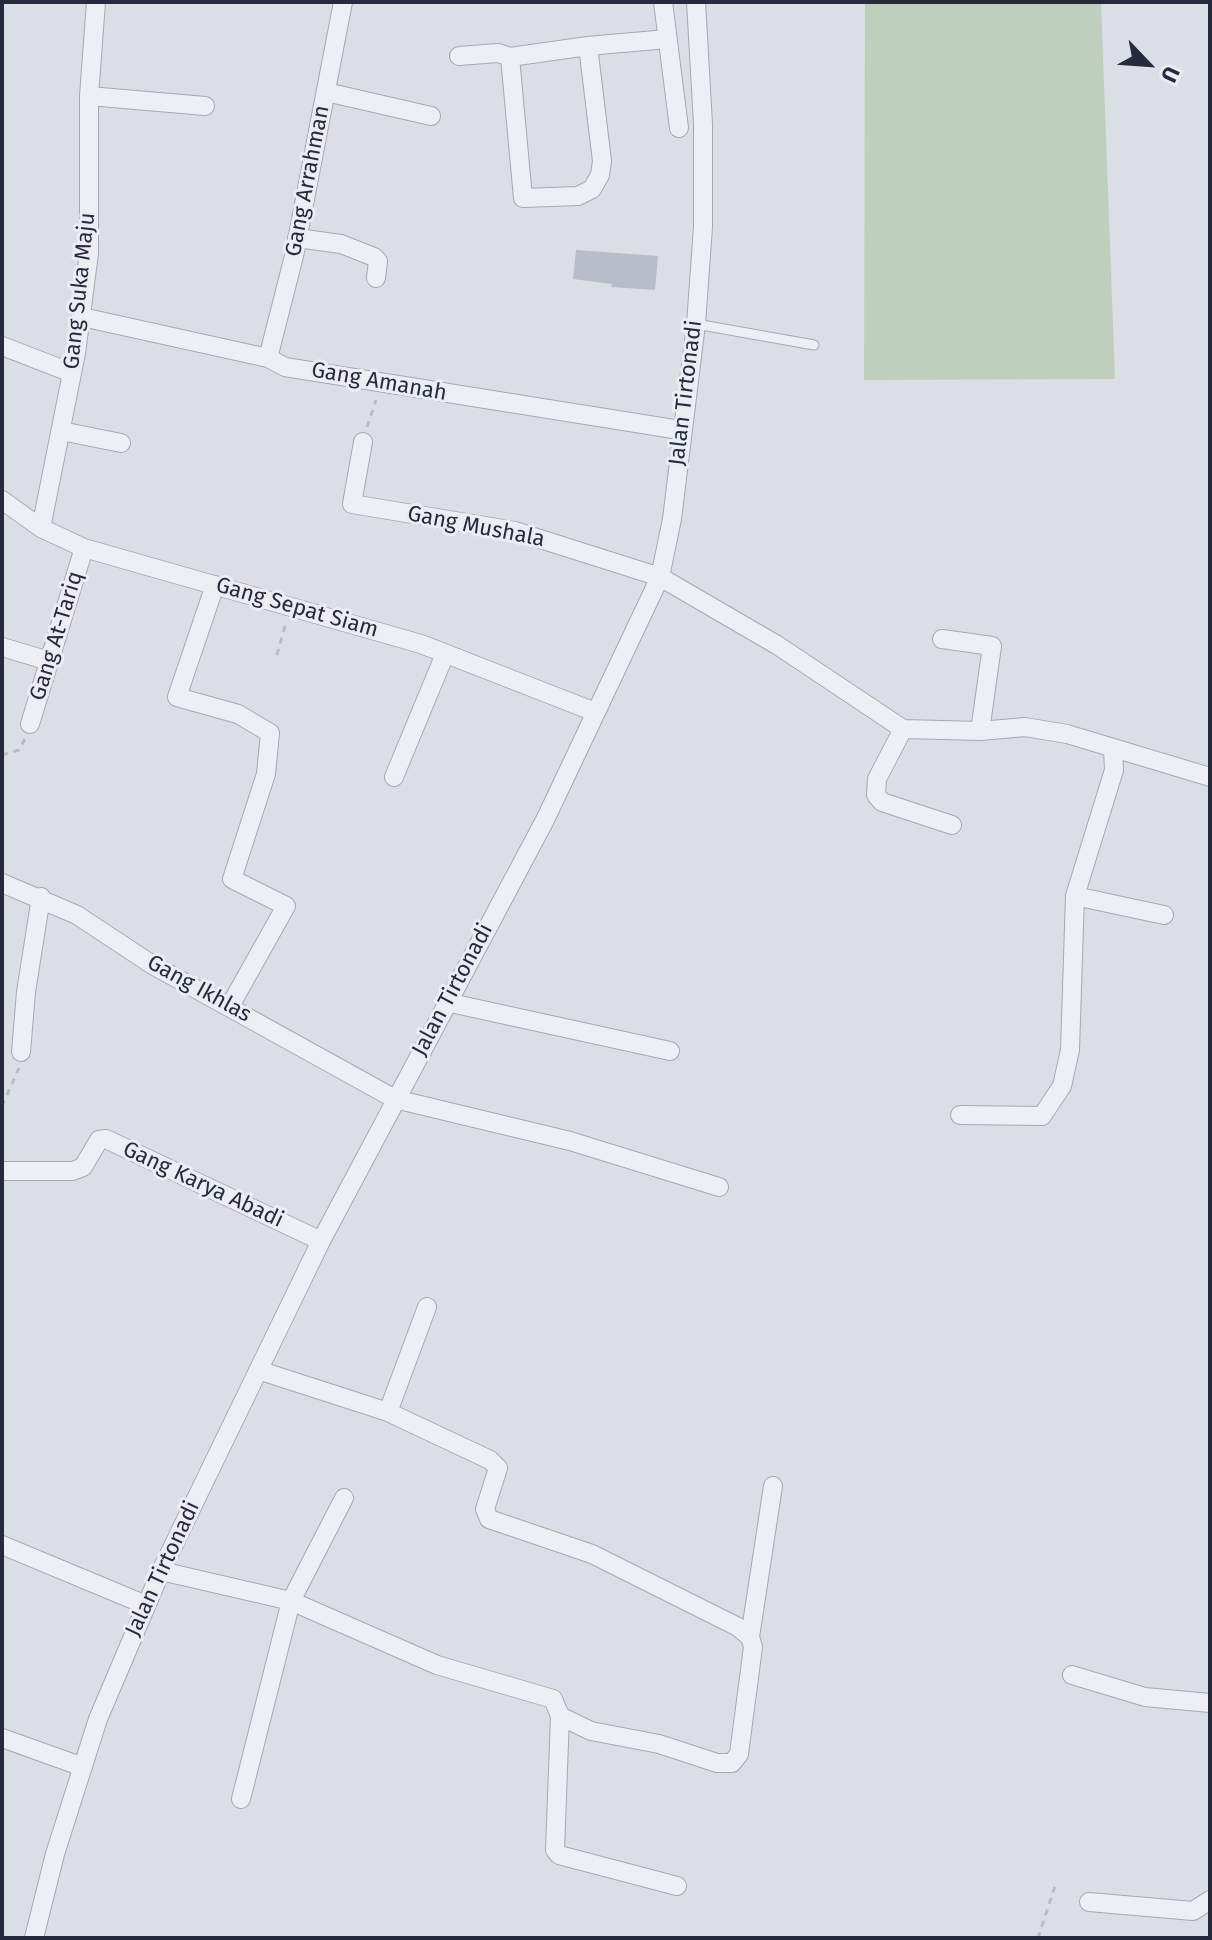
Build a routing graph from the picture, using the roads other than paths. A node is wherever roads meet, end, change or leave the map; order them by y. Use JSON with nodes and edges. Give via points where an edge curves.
{"nodes":[{"id":1,"x":96,"y":2,"type":"edge"},
{"id":2,"x":343,"y":2,"type":"edge"},
{"id":3,"x":663,"y":2,"type":"edge"},
{"id":4,"x":697,"y":10,"type":"edge"},
{"id":5,"x":666,"y":30,"type":"junction"},
{"id":6,"x":588,"y":46,"type":"junction"},
{"id":7,"x":459,"y":56,"type":"dead end"},
{"id":8,"x":510,"y":57,"type":"junction"},
{"id":9,"x":326,"y":92,"type":"junction"},
{"id":10,"x":89,"y":96,"type":"junction"},
{"id":11,"x":205,"y":106,"type":"dead end"},
{"id":12,"x":431,"y":116,"type":"dead end"},
{"id":13,"x":679,"y":128,"type":"dead end"},
{"id":14,"x":297,"y":238,"type":"junction"},
{"id":15,"x":376,"y":278,"type":"dead end"},
{"id":16,"x":82,"y":317,"type":"junction"},
{"id":17,"x":696,"y":324,"type":"junction"},
{"id":18,"x":814,"y":345,"type":"dead end"},
{"id":19,"x":2,"y":346,"type":"edge"},
{"id":20,"x":268,"y":358,"type":"junction"},
{"id":21,"x":72,"y":373,"type":"junction"},
{"id":22,"x":680,"y":430,"type":"junction"},
{"id":23,"x":61,"y":431,"type":"junction"},
{"id":24,"x":363,"y":442,"type":"road end"},
{"id":25,"x":121,"y":443,"type":"dead end"},
{"id":26,"x":2,"y":500,"type":"edge"},
{"id":27,"x":41,"y":528,"type":"junction"},
{"id":28,"x":84,"y":548,"type":"junction"},
{"id":29,"x":660,"y":577,"type":"junction"},
{"id":30,"x":215,"y":585,"type":"junction"},
{"id":31,"x":942,"y":639,"type":"dead end"},
{"id":32,"x":2,"y":647,"type":"edge"},
{"id":33,"x":445,"y":654,"type":"junction"},
{"id":34,"x":49,"y":661,"type":"junction"},
{"id":35,"x":595,"y":712,"type":"junction"},
{"id":36,"x":30,"y":724,"type":"road end"},
{"id":37,"x":903,"y":729,"type":"junction"},
{"id":38,"x":980,"y":731,"type":"junction"},
{"id":39,"x":1113,"y":748,"type":"junction"},
{"id":40,"x":394,"y":777,"type":"dead end"},
{"id":41,"x":1210,"y":777,"type":"edge"},
{"id":42,"x":952,"y":825,"type":"dead end"},
{"id":43,"x":2,"y":883,"type":"edge"},
{"id":44,"x":1075,"y":896,"type":"junction"},
{"id":45,"x":41,"y":897,"type":"junction"},
{"id":46,"x":1164,"y":915,"type":"dead end"},
{"id":47,"x":446,"y":1002,"type":"junction"},
{"id":48,"x":230,"y":1006,"type":"junction"},
{"id":49,"x":670,"y":1051,"type":"dead end"},
{"id":50,"x":21,"y":1052,"type":"road end"},
{"id":51,"x":395,"y":1099,"type":"junction"},
{"id":52,"x":960,"y":1115,"type":"dead end"},
{"id":53,"x":2,"y":1171,"type":"edge"},
{"id":54,"x":719,"y":1187,"type":"dead end"},
{"id":55,"x":321,"y":1241,"type":"junction"},
{"id":56,"x":427,"y":1307,"type":"dead end"},
{"id":57,"x":258,"y":1370,"type":"junction"},
{"id":58,"x":388,"y":1412,"type":"junction"},
{"id":59,"x":773,"y":1486,"type":"dead end"},
{"id":60,"x":344,"y":1498,"type":"dead end"},
{"id":61,"x":2,"y":1545,"type":"edge"},
{"id":62,"x":161,"y":1571,"type":"junction"},
{"id":63,"x":291,"y":1601,"type":"junction"},
{"id":64,"x":146,"y":1605,"type":"junction"},
{"id":65,"x":750,"y":1637,"type":"junction"},
{"id":66,"x":1072,"y":1675,"type":"dead end"},
{"id":67,"x":1210,"y":1703,"type":"edge"},
{"id":68,"x":560,"y":1716,"type":"junction"},
{"id":69,"x":2,"y":1738,"type":"edge"},
{"id":70,"x":83,"y":1767,"type":"junction"},
{"id":71,"x":241,"y":1799,"type":"dead end"},
{"id":72,"x":677,"y":1886,"type":"dead end"},
{"id":73,"x":1210,"y":1900,"type":"edge"},
{"id":74,"x":1089,"y":1902,"type":"dead end"},
{"id":75,"x":34,"y":1938,"type":"edge"}],
"edges":[{"from":1,"to":10,"type":"street","name":"Gang Suka Maju"},
{"from":2,"to":9,"type":"street","name":"Gang Arrahman"},
{"from":3,"to":5,"type":"street"},
{"from":4,"to":5,"type":"street"},
{"from":4,"to":17,"type":"street","name":"Jalan Tirtonadi","via":[[703,227]]},
{"from":5,"to":6,"type":"street"},
{"from":5,"to":13,"type":"street"},
{"from":6,"to":8,"type":"street"},
{"from":6,"to":8,"type":"street","via":[[602,161],[592,189],[567,197],[523,198]]},
{"from":7,"to":8,"type":"street"},
{"from":9,"to":12,"type":"street"},
{"from":9,"to":14,"type":"street","name":"Gang Arrahman"},
{"from":10,"to":11,"type":"street"},
{"from":10,"to":16,"type":"street","name":"Gang Suka Maju","via":[[91,229]]},
{"from":14,"to":15,"type":"street","via":[[341,244],[374,257]]},
{"from":14,"to":20,"type":"street","name":"Gang Arrahman"},
{"from":16,"to":20,"type":"street","name":"Gang Amanah"},
{"from":16,"to":21,"type":"street","name":"Gang Suka Maju"},
{"from":17,"to":18,"type":"lane"},
{"from":17,"to":22,"type":"street","name":"Jalan Tirtonadi"},
{"from":19,"to":21,"type":"street"},
{"from":20,"to":22,"type":"street","name":"Gang Amanah","via":[[285,367]]},
{"from":21,"to":23,"type":"street","name":"Gang Suka Maju"},
{"from":22,"to":29,"type":"street","name":"Jalan Tirtonadi","via":[[672,519]]},
{"from":23,"to":25,"type":"street"},
{"from":23,"to":27,"type":"street","name":"Gang Suka Maju"},
{"from":24,"to":29,"type":"street","name":"Gang Mushala","via":[[352,504],[515,531]]},
{"from":26,"to":27,"type":"street","name":"Gang Sepat Siam"},
{"from":27,"to":28,"type":"street","name":"Gang Sepat Siam"},
{"from":28,"to":30,"type":"street","name":"Gang Sepat Siam"},
{"from":28,"to":34,"type":"street","name":"Gang At-Tariq"},
{"from":29,"to":35,"type":"street","name":"Jalan Tirtonadi"},
{"from":29,"to":37,"type":"street","via":[[777,645]]},
{"from":30,"to":33,"type":"street","name":"Gang Sepat Siam"},
{"from":30,"to":48,"type":"street","via":[[177,697],[238,714],[270,733],[266,774],[232,879],[286,906]]},
{"from":31,"to":38,"type":"street","via":[[992,646]]},
{"from":32,"to":34,"type":"street"},
{"from":33,"to":35,"type":"street","name":"Gang Sepat Siam"},
{"from":33,"to":40,"type":"street"},
{"from":34,"to":36,"type":"street","name":"Gang At-Tariq"},
{"from":35,"to":47,"type":"street","name":"Jalan Tirtonadi","via":[[545,820]]},
{"from":37,"to":38,"type":"street"},
{"from":37,"to":42,"type":"street","via":[[877,779],[876,795],[882,802]]},
{"from":38,"to":39,"type":"street","via":[[1025,727]]},
{"from":39,"to":41,"type":"street"},
{"from":39,"to":44,"type":"street","via":[[1114,770]]},
{"from":43,"to":45,"type":"street","name":"Gang Ikhlas"},
{"from":44,"to":46,"type":"street"},
{"from":44,"to":52,"type":"street","via":[[1070,1050],[1055,1101],[1042,1116]]},
{"from":45,"to":48,"type":"street","name":"Gang Ikhlas"},
{"from":45,"to":50,"type":"street"},
{"from":47,"to":49,"type":"street"},
{"from":47,"to":51,"type":"street","name":"Jalan Tirtonadi"},
{"from":48,"to":51,"type":"street","name":"Gang Ikhlas"},
{"from":51,"to":54,"type":"street","name":"Gang Ikhlas","via":[[570,1141]]},
{"from":51,"to":55,"type":"street","name":"Jalan Tirtonadi"},
{"from":53,"to":55,"type":"street","name":"Gang Karya Abadi","via":[[73,1171],[83,1167],[99,1140],[106,1139]]},
{"from":55,"to":57,"type":"street","name":"Jalan Tirtonadi"},
{"from":56,"to":58,"type":"street"},
{"from":57,"to":58,"type":"street"},
{"from":57,"to":62,"type":"street","name":"Jalan Tirtonadi"},
{"from":58,"to":65,"type":"street","via":[[495,1463],[485,1509],[489,1519],[592,1554]]},
{"from":59,"to":65,"type":"street"},
{"from":60,"to":63,"type":"street"},
{"from":61,"to":64,"type":"street"},
{"from":62,"to":63,"type":"street"},
{"from":62,"to":64,"type":"street","name":"Jalan Tirtonadi"},
{"from":63,"to":68,"type":"street","via":[[437,1665],[553,1699]]},
{"from":63,"to":71,"type":"street"},
{"from":64,"to":70,"type":"street","name":"Jalan Tirtonadi"},
{"from":65,"to":68,"type":"street","via":[[739,1754],[732,1763],[591,1731]]},
{"from":66,"to":67,"type":"street","via":[[1145,1697]]},
{"from":68,"to":72,"type":"street","via":[[555,1850]]},
{"from":69,"to":70,"type":"street"},
{"from":70,"to":75,"type":"street","name":"Jalan Tirtonadi"},
{"from":73,"to":74,"type":"street","via":[[1193,1911]]}]}
